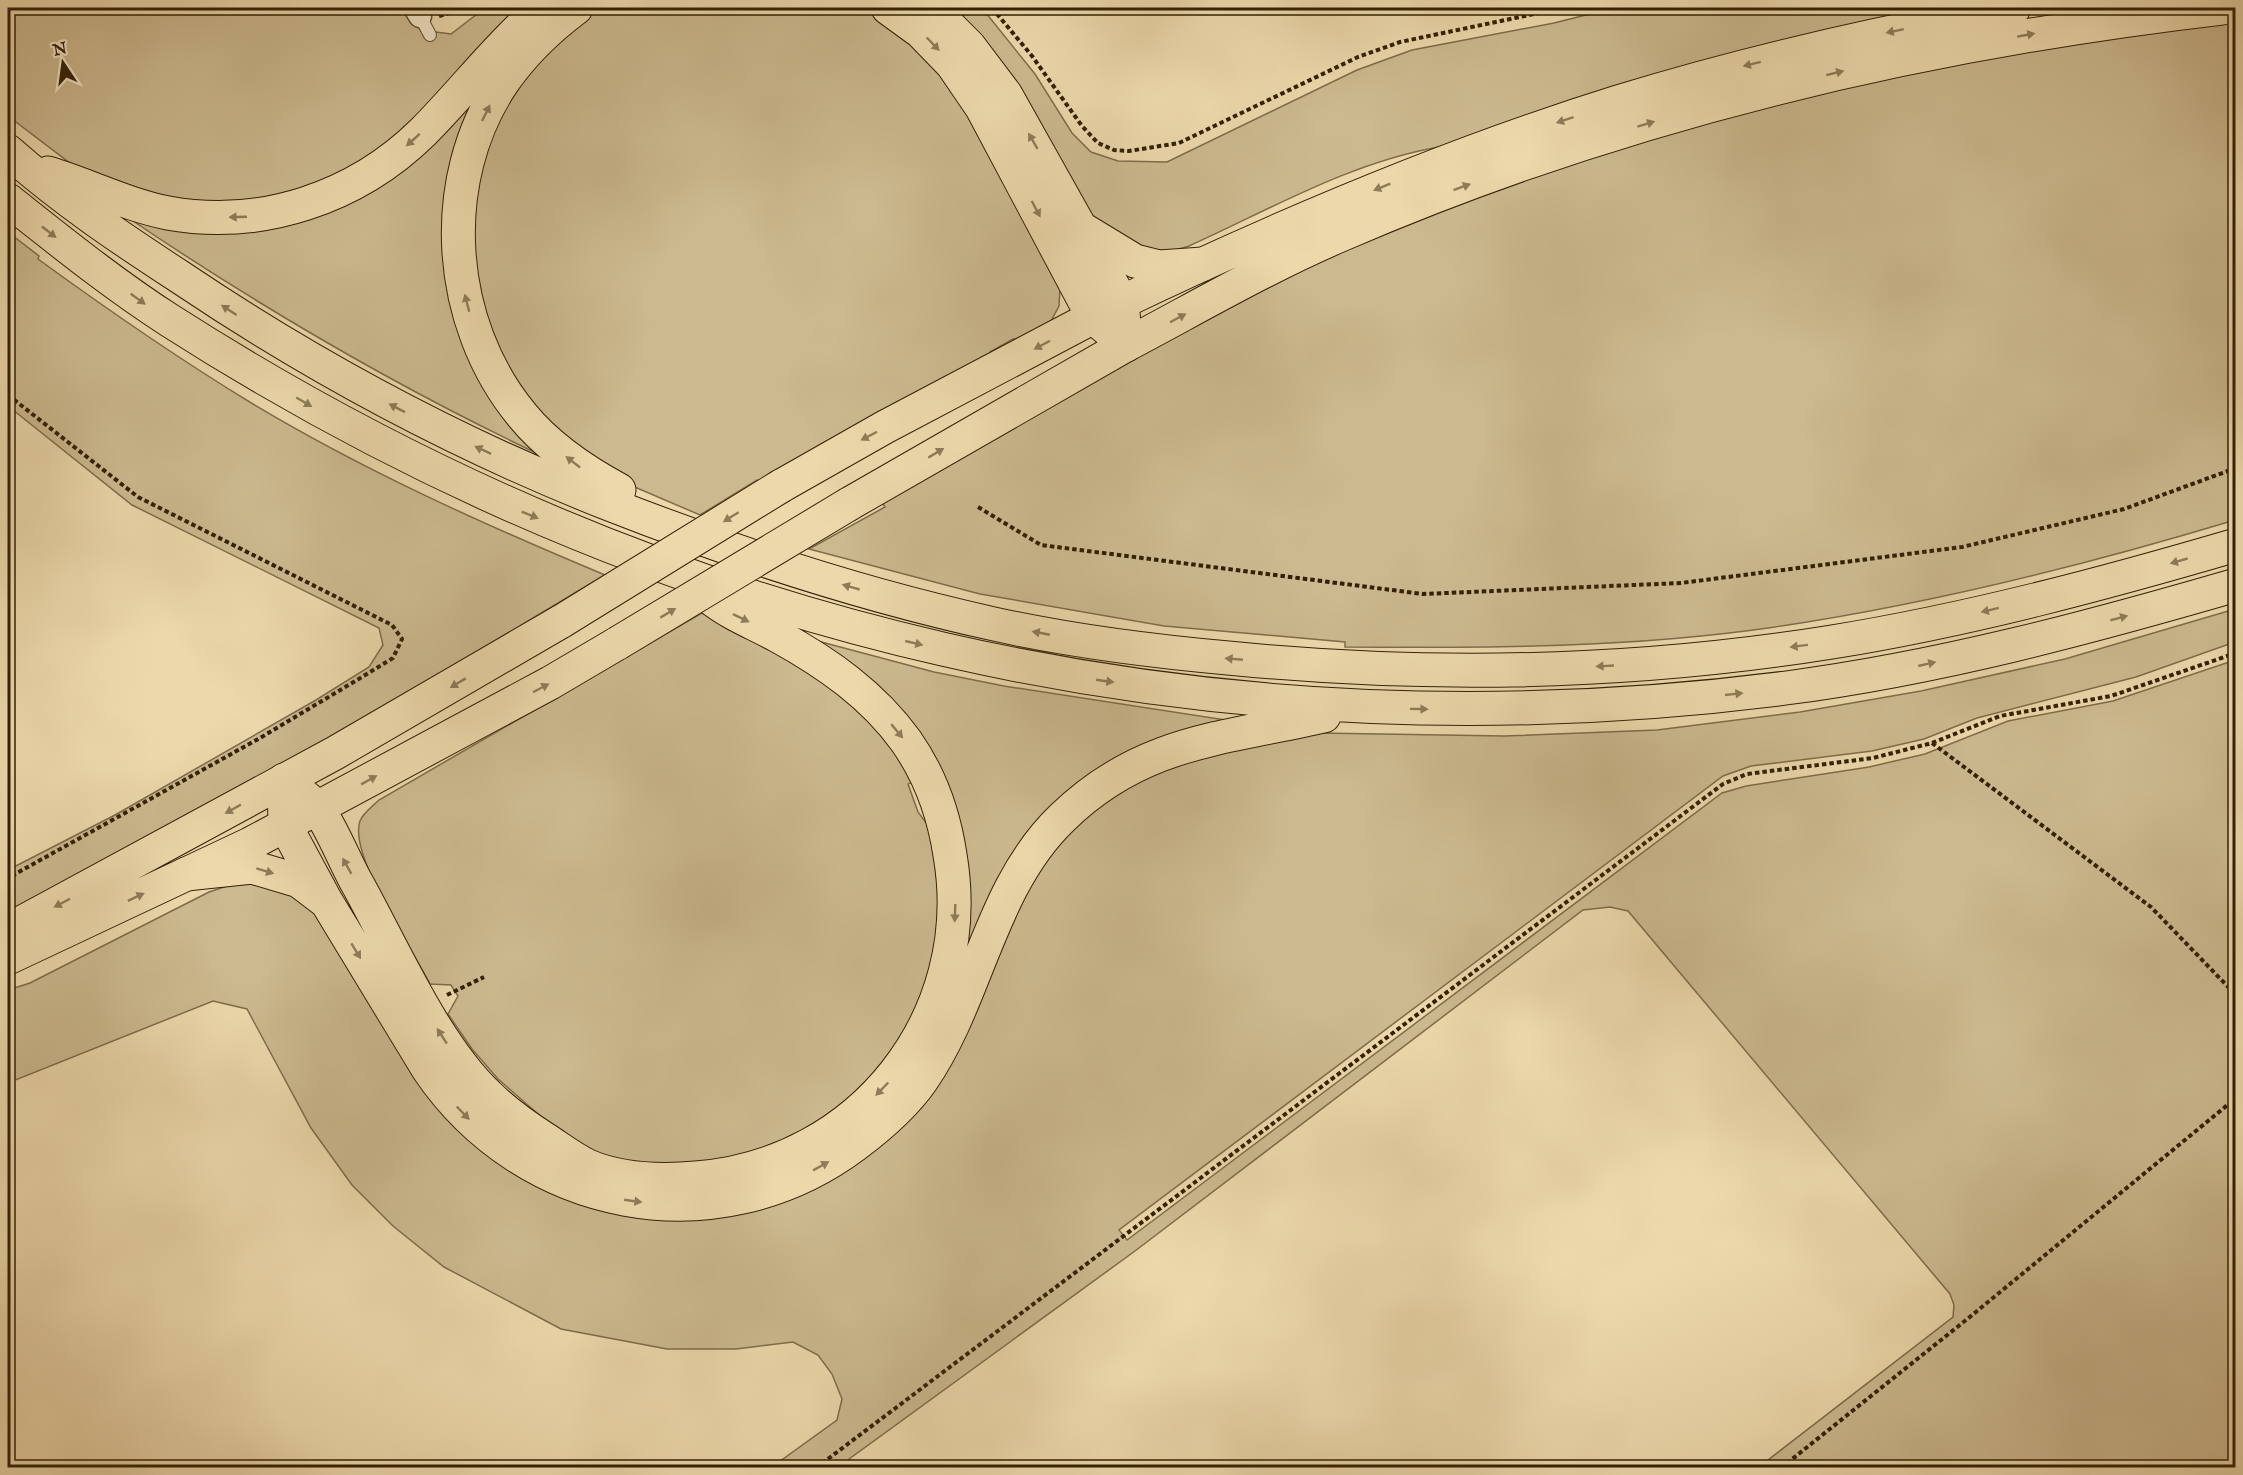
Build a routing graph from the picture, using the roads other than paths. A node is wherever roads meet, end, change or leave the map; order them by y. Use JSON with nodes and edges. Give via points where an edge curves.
{"nodes":[{"id":1,"x":541,"y":8,"type":"edge"},
{"id":2,"x":576,"y":8,"type":"edge"},
{"id":3,"x":888,"y":8,"type":"edge"},
{"id":4,"x":931,"y":8,"type":"edge"},
{"id":5,"x":2014,"y":8,"type":"edge"},
{"id":6,"x":2222,"y":8,"type":"edge"},
{"id":7,"x":16,"y":158,"type":"edge"},
{"id":8,"x":8,"y":200,"type":"edge"},
{"id":9,"x":1082,"y":229,"type":"junction"},
{"id":10,"x":1203,"y":264,"type":"junction"},
{"id":11,"x":1122,"y":302,"type":"junction"},
{"id":12,"x":1093,"y":317,"type":"junction"},
{"id":13,"x":1126,"y":345,"type":"junction"},
{"id":14,"x":653,"y":521,"type":"junction"},
{"id":15,"x":2235,"y":545,"type":"edge"},
{"id":16,"x":677,"y":571,"type":"junction"},
{"id":17,"x":2235,"y":585,"type":"edge"},
{"id":18,"x":1361,"y":708,"type":"junction"},
{"id":19,"x":284,"y":780,"type":"junction"},
{"id":20,"x":317,"y":808,"type":"junction"},
{"id":21,"x":285,"y":825,"type":"junction"},
{"id":22,"x":186,"y":874,"type":"junction"},
{"id":23,"x":326,"y":901,"type":"junction"},
{"id":24,"x":8,"y":930,"type":"edge"},
{"id":25,"x":8,"y":958,"type":"edge"}],
"edges":[{"from":1,"to":7,"type":"main road","one_way":true,"via":[[402,151],[352,185],[297,206],[248,216],[169,213],[134,204]]},
{"from":14,"to":2,"type":"main road","one_way":true,"via":[[626,494],[586,472],[559,451],[521,414],[476,336],[462,278],[457,225],[465,173],[478,129],[503,82],[531,47]]},
{"from":3,"to":12,"type":"main road","one_way":true,"via":[[921,32],[952,64],[982,108]]},
{"from":9,"to":4,"type":"main road","one_way":true,"via":[[1006,95],[969,46]]},
{"from":5,"to":10,"type":"main road","one_way":true,"via":[[1723,71],[1618,102],[1411,175]]},
{"from":13,"to":6,"type":"main road","one_way":true,"via":[[1341,235],[1494,175],[1671,116],[1938,50],[2125,19]]},
{"from":14,"to":7,"type":"main road","one_way":true,"via":[[532,474],[449,435],[275,341],[113,233]]},
{"from":8,"to":16,"type":"main road","one_way":true,"via":[[163,317],[339,422],[523,513]]},
{"from":9,"to":10,"type":"main road","via":[[1135,261],[1159,267]]},
{"from":9,"to":11,"type":"main road"},
{"from":10,"to":11,"type":"main road"},
{"from":11,"to":12,"type":"main road"},
{"from":11,"to":13,"type":"main road"},
{"from":12,"to":13,"type":"main road"},
{"from":12,"to":19,"type":"main road","one_way":true,"bridge":true,"via":[[875,432],[450,688]]},
{"from":20,"to":13,"type":"main road","one_way":true,"bridge":true,"via":[[550,683],[849,504]]},
{"from":15,"to":14,"type":"main road","one_way":true,"via":[[1947,620],[1831,642],[1634,665],[1457,671],[1292,664],[1073,639],[903,602],[807,575]]},
{"from":16,"to":18,"type":"main road","one_way":true,"via":[[791,610],[974,658],[1171,690]]},
{"from":16,"to":20,"type":"main road","one_way":true,"via":[[727,611],[846,678],[877,706],[907,742],[942,815],[954,872],[954,933],[943,982],[920,1041],[895,1075],[869,1102],[819,1139],[753,1170],[718,1177],[655,1180],[588,1166],[517,1120],[464,1068],[426,1009]]},
{"from":18,"to":17,"type":"main road","one_way":true,"via":[[1606,705],[1789,688],[1911,668],[2062,633]]},
{"from":23,"to":18,"type":"main road","one_way":true,"via":[[446,1096],[505,1150],[542,1173],[583,1190],[627,1201],[665,1205],[735,1198],[805,1175],[839,1156],[874,1131],[921,1082],[942,1047],[1019,876],[1059,820],[1084,798],[1131,766],[1189,743]]},
{"from":19,"to":20,"type":"main road"},
{"from":19,"to":21,"type":"main road"},
{"from":19,"to":24,"type":"main road","one_way":true},
{"from":20,"to":21,"type":"main road"},
{"from":21,"to":22,"type":"main road"},
{"from":21,"to":23,"type":"main road"},
{"from":22,"to":23,"type":"main road","one_way":true,"via":[[252,867],[299,881]]},
{"from":25,"to":22,"type":"main road","one_way":true}]}
